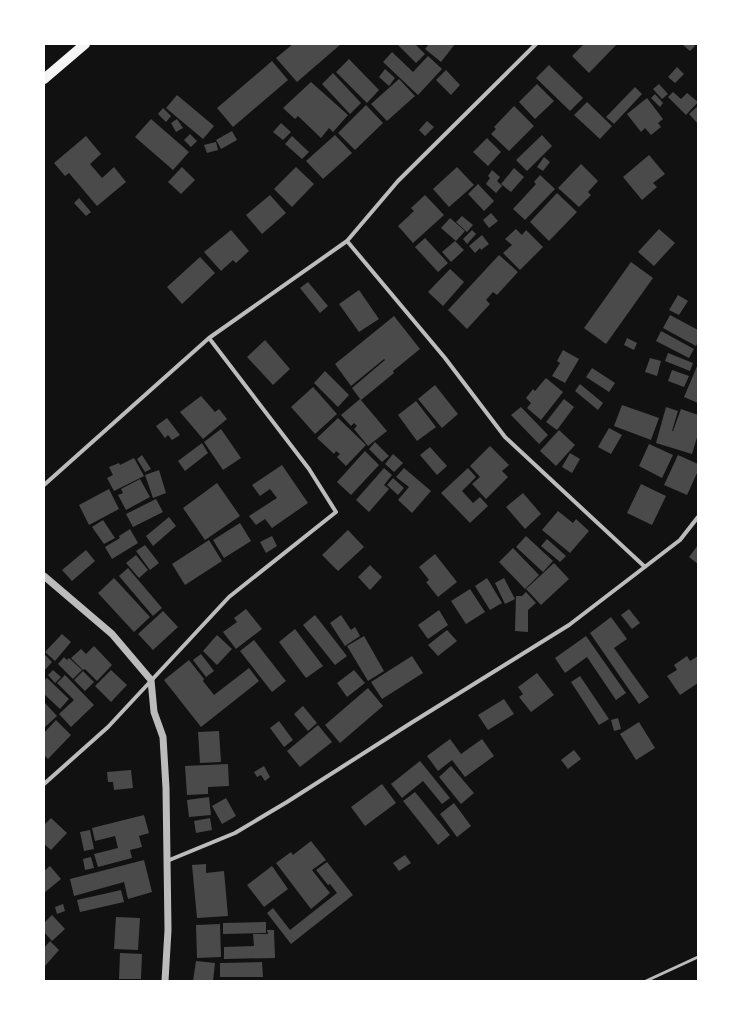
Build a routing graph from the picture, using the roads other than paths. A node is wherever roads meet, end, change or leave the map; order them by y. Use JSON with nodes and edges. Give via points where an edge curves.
{"nodes":[{"id":1,"x":85,"y":44,"type":"edge"},
{"id":2,"x":536,"y":44,"type":"edge"},
{"id":3,"x":44,"y":79,"type":"edge"},
{"id":4,"x":347,"y":242,"type":"junction"},
{"id":5,"x":209,"y":338,"type":"junction"},
{"id":6,"x":44,"y":485,"type":"edge"},
{"id":7,"x":698,"y":517,"type":"edge"},
{"id":8,"x":645,"y":567,"type":"junction"},
{"id":9,"x":44,"y":576,"type":"edge"},
{"id":10,"x":151,"y":680,"type":"junction"},
{"id":11,"x":44,"y":784,"type":"edge"},
{"id":12,"x":167,"y":861,"type":"junction"},
{"id":13,"x":698,"y":957,"type":"edge"},
{"id":14,"x":165,"y":981,"type":"edge"},
{"id":15,"x":646,"y":981,"type":"edge"}],
"edges":[{"from":1,"to":3,"type":"main road"},
{"from":2,"to":4,"type":"street","via":[[398,181]]},
{"from":4,"to":5,"type":"street"},
{"from":4,"to":8,"type":"street","via":[[505,436]]},
{"from":5,"to":6,"type":"street"},
{"from":5,"to":10,"type":"street","via":[[309,470],[336,512],[229,597]]},
{"from":7,"to":8,"type":"street","via":[[680,540]]},
{"from":8,"to":12,"type":"street","via":[[569,625],[287,802],[235,833]]},
{"from":9,"to":10,"type":"street","via":[[112,634]]},
{"from":10,"to":11,"type":"street","via":[[108,727]]},
{"from":10,"to":12,"type":"street","via":[[154,712],[163,737]]},
{"from":12,"to":14,"type":"street","via":[[168,930]]},
{"from":13,"to":15,"type":"lane"}]}
